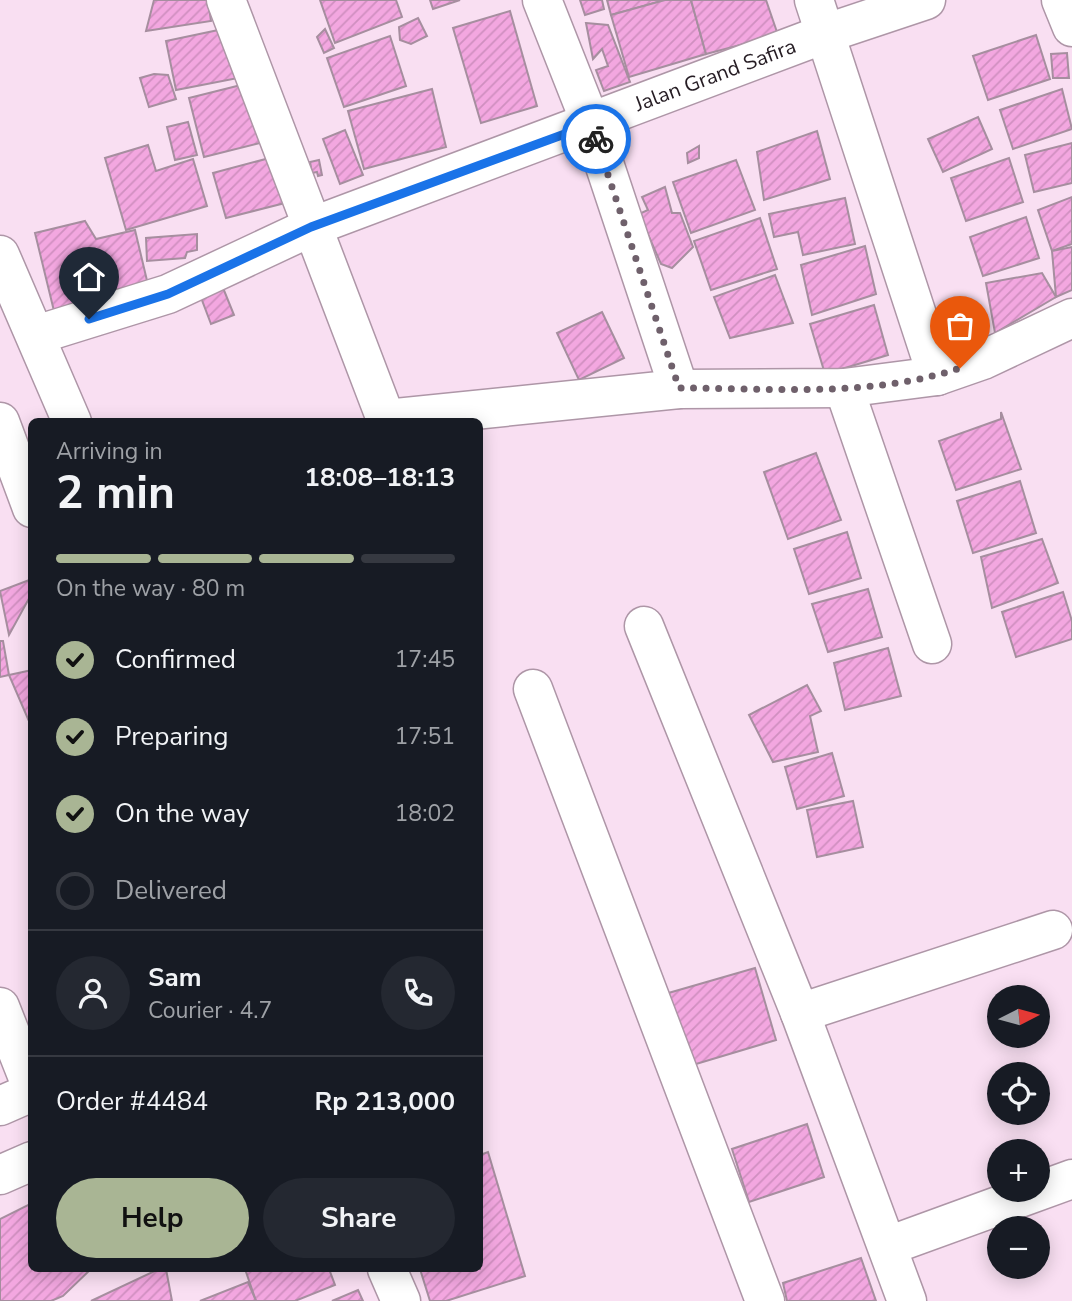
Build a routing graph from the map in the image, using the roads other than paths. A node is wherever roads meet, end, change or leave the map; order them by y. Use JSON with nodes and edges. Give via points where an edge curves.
{"nodes":[{"id":1,"x":226,"y":0,"type":"edge"},
{"id":2,"x":542,"y":0,"type":"edge"},
{"id":3,"x":926,"y":0,"type":"edge"},
{"id":4,"x":1060,"y":0,"type":"edge"},
{"id":5,"x":820,"y":17,"type":"edge"},
{"id":6,"x":1072,"y":27,"type":"edge"},
{"id":7,"x":592,"y":124,"type":"junction"},
{"id":8,"x":311,"y":227,"type":"junction"},
{"id":9,"x":0,"y":255,"type":"edge"},
{"id":10,"x":1072,"y":318,"type":"edge"},
{"id":11,"x":36,"y":335,"type":"junction"},
{"id":12,"x":937,"y":376,"type":"junction"},
{"id":13,"x":679,"y":388,"type":"junction"},
{"id":14,"x":844,"y":388,"type":"junction"},
{"id":15,"x":70,"y":418,"type":"edge"},
{"id":16,"x":385,"y":418,"type":"edge"},
{"id":17,"x":413,"y":418,"type":"edge"},
{"id":18,"x":0,"y":422,"type":"edge"},
{"id":19,"x":21,"y":486,"type":"edge"},
{"id":20,"x":643,"y":626,"type":"dead end"},
{"id":21,"x":932,"y":644,"type":"dead end"},
{"id":22,"x":533,"y":689,"type":"dead end"},
{"id":23,"x":1053,"y":930,"type":"dead end"},
{"id":24,"x":0,"y":1007,"type":"edge"},
{"id":25,"x":800,"y":1013,"type":"junction"},
{"id":26,"x":28,"y":1080,"type":"edge"},
{"id":27,"x":28,"y":1092,"type":"edge"},
{"id":28,"x":0,"y":1106,"type":"edge"},
{"id":29,"x":28,"y":1163,"type":"edge"},
{"id":30,"x":0,"y":1175,"type":"edge"},
{"id":31,"x":1072,"y":1180,"type":"edge"},
{"id":32,"x":888,"y":1246,"type":"junction"},
{"id":33,"x":388,"y":1272,"type":"edge"},
{"id":34,"x":401,"y":1301,"type":"edge"},
{"id":35,"x":765,"y":1301,"type":"edge"},
{"id":36,"x":907,"y":1301,"type":"edge"}],
"edges":[{"from":1,"to":8,"type":"street"},
{"from":2,"to":7,"type":"street"},
{"from":3,"to":5,"type":"street","name":"Jalan Grand Safira"},
{"from":4,"to":6,"type":"street"},
{"from":5,"to":7,"type":"street","name":"Jalan Grand Safira"},
{"from":5,"to":12,"type":"street"},
{"from":7,"to":8,"type":"street","name":"Jalan Grand Safira"},
{"from":7,"to":13,"type":"street"},
{"from":8,"to":11,"type":"street","name":"Jalan Grand Safira","via":[[168,294]]},
{"from":8,"to":16,"type":"street"},
{"from":9,"to":11,"type":"street"},
{"from":10,"to":12,"type":"street"},
{"from":11,"to":15,"type":"street"},
{"from":12,"to":14,"type":"street"},
{"from":13,"to":14,"type":"street"},
{"from":13,"to":17,"type":"street"},
{"from":14,"to":21,"type":"street"},
{"from":18,"to":19,"type":"street"},
{"from":20,"to":25,"type":"street"},
{"from":22,"to":35,"type":"street"},
{"from":23,"to":25,"type":"street"},
{"from":24,"to":26,"type":"street"},
{"from":25,"to":32,"type":"street"},
{"from":27,"to":28,"type":"street"},
{"from":29,"to":30,"type":"street"},
{"from":31,"to":32,"type":"street"},
{"from":32,"to":36,"type":"street"},
{"from":33,"to":34,"type":"street"}]}
